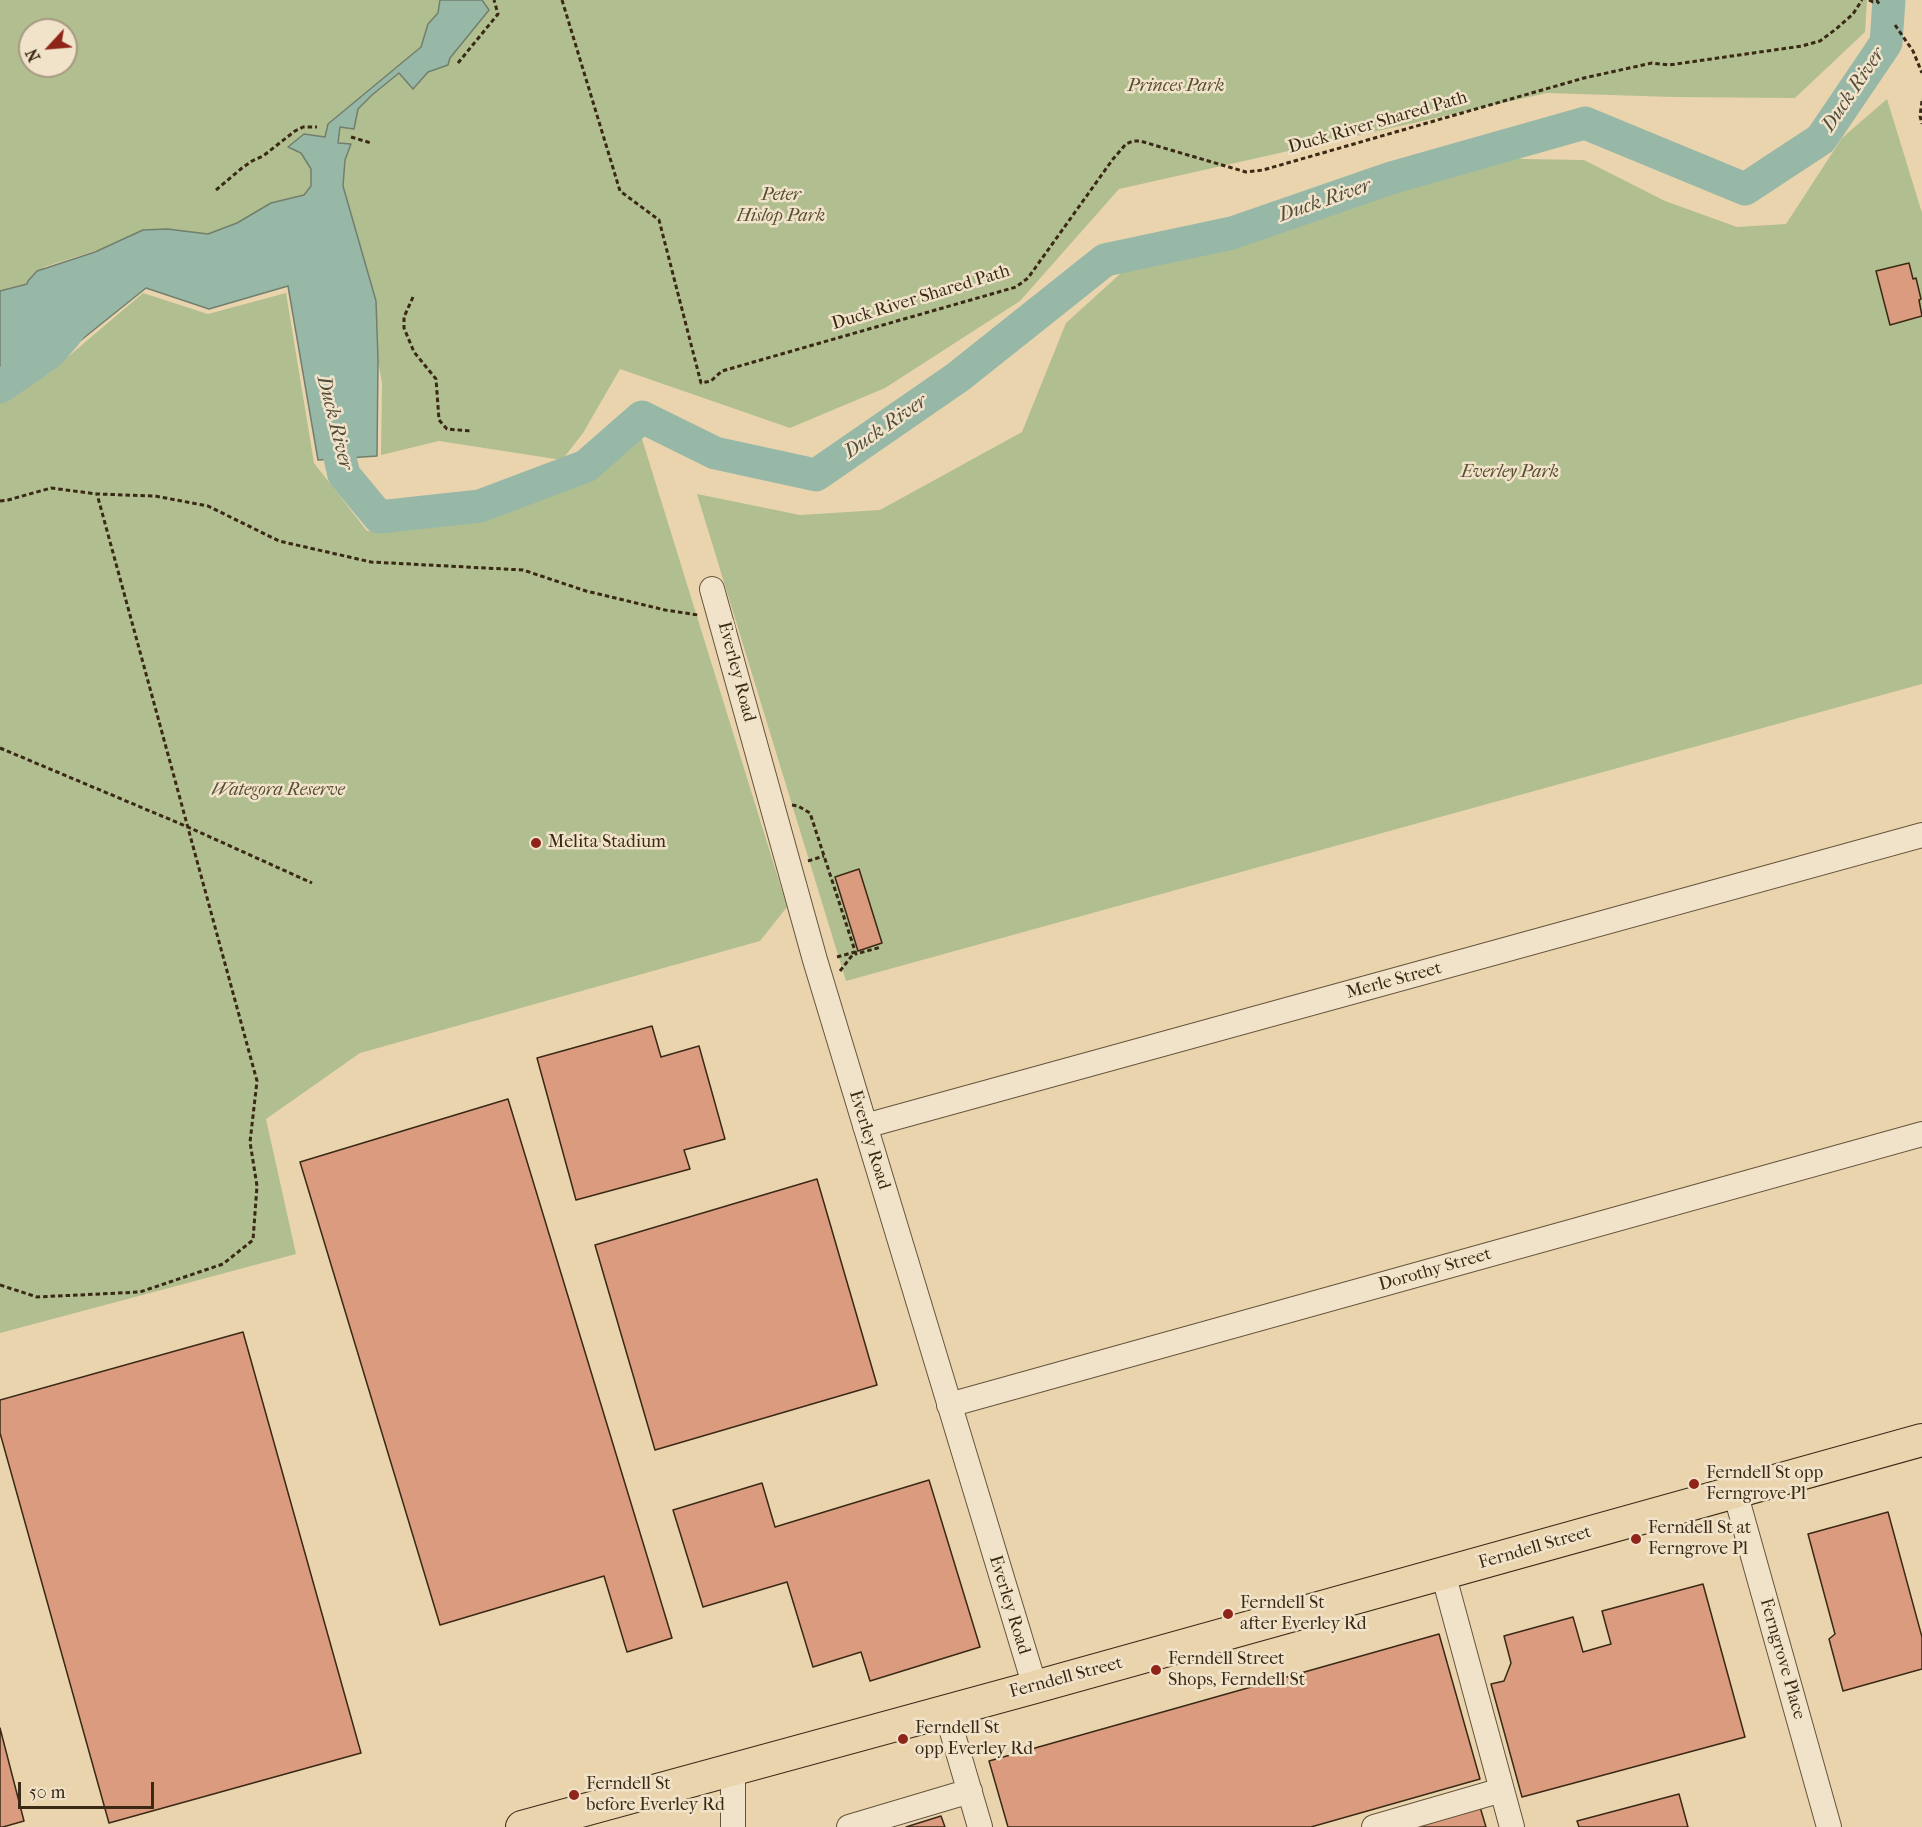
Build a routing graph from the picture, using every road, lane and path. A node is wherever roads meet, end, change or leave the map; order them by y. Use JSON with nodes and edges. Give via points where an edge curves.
{"nodes":[{"id":1,"x":495,"y":0,"type":"edge"},
{"id":2,"x":561,"y":0,"type":"edge"},
{"id":3,"x":1862,"y":0,"type":"edge"},
{"id":4,"x":1869,"y":0,"type":"edge"},
{"id":5,"x":1881,"y":6,"type":"dead end"},
{"id":6,"x":1895,"y":25,"type":"dead end"},
{"id":7,"x":458,"y":63,"type":"dead end"},
{"id":8,"x":1922,"y":73,"type":"edge"},
{"id":9,"x":1922,"y":101,"type":"edge"},
{"id":10,"x":1922,"y":124,"type":"edge"},
{"id":11,"x":317,"y":127,"type":"dead end"},
{"id":12,"x":351,"y":137,"type":"dead end"},
{"id":13,"x":371,"y":143,"type":"dead end"},
{"id":14,"x":216,"y":190,"type":"dead end"},
{"id":15,"x":413,"y":297,"type":"dead end"},
{"id":16,"x":471,"y":431,"type":"dead end"},
{"id":17,"x":97,"y":494,"type":"junction"},
{"id":18,"x":0,"y":501,"type":"edge"},
{"id":19,"x":712,"y":590,"type":"dead end"},
{"id":20,"x":721,"y":619,"type":"junction"},
{"id":21,"x":0,"y":748,"type":"edge"},
{"id":22,"x":773,"y":808,"type":"junction"},
{"id":23,"x":188,"y":827,"type":"junction"},
{"id":24,"x":1922,"y":835,"type":"edge"},
{"id":25,"x":312,"y":883,"type":"dead end"},
{"id":26,"x":881,"y":947,"type":"dead end"},
{"id":27,"x":855,"y":952,"type":"junction"},
{"id":28,"x":840,"y":971,"type":"dead end"},
{"id":29,"x":865,"y":1126,"type":"junction"},
{"id":30,"x":1922,"y":1134,"type":"edge"},
{"id":31,"x":0,"y":1285,"type":"edge"},
{"id":32,"x":949,"y":1406,"type":"junction"},
{"id":33,"x":1922,"y":1440,"type":"edge"},
{"id":34,"x":1735,"y":1492,"type":"junction"},
{"id":35,"x":1443,"y":1573,"type":"junction"},
{"id":36,"x":1035,"y":1687,"type":"junction"},
{"id":37,"x":946,"y":1711,"type":"junction"},
{"id":38,"x":733,"y":1768,"type":"junction"},
{"id":39,"x":1502,"y":1790,"type":"junction"},
{"id":40,"x":970,"y":1791,"type":"junction"},
{"id":41,"x":522,"y":1827,"type":"edge"},
{"id":42,"x":733,"y":1827,"type":"edge"},
{"id":43,"x":849,"y":1827,"type":"edge"},
{"id":44,"x":980,"y":1827,"type":"edge"},
{"id":45,"x":1374,"y":1827,"type":"edge"},
{"id":46,"x":1512,"y":1827,"type":"edge"},
{"id":47,"x":1829,"y":1827,"type":"edge"}],
"edges":[{"from":1,"to":7,"type":"path","via":[[498,14]]},
{"from":2,"to":3,"type":"path","name":"Duck River Shared Path","via":[[620,191],[659,220],[701,382],[711,381],[722,371],[1016,287],[1028,278],[1113,159],[1133,141],[1246,172],[1263,170],[1584,78],[1652,63],[1669,65],[1802,46],[1836,29]]},
{"from":4,"to":5,"type":"path"},
{"from":6,"to":8,"type":"path"},
{"from":9,"to":10,"type":"path"},
{"from":11,"to":14,"type":"path","via":[[295,131]]},
{"from":12,"to":13,"type":"path"},
{"from":15,"to":16,"type":"path","via":[[404,317],[404,328],[414,352],[436,379],[439,420],[447,429]]},
{"from":17,"to":18,"type":"path","via":[[51,488]]},
{"from":17,"to":20,"type":"path","via":[[155,496],[208,506],[279,541],[371,562],[523,570],[586,591]]},
{"from":17,"to":23,"type":"path"},
{"from":19,"to":20,"type":"street","name":"Everley Road"},
{"from":20,"to":22,"type":"street","name":"Everley Road"},
{"from":21,"to":23,"type":"path"},
{"from":22,"to":27,"type":"path","via":[[789,804],[810,813]]},
{"from":22,"to":29,"type":"street","name":"Everley Road"},
{"from":23,"to":25,"type":"path"},
{"from":23,"to":31,"type":"path","via":[[257,1081],[250,1142],[257,1186],[253,1240],[223,1264],[140,1292],[37,1297]]},
{"from":24,"to":29,"type":"street","name":"Merle Street"},
{"from":26,"to":27,"type":"path"},
{"from":27,"to":28,"type":"path"},
{"from":29,"to":32,"type":"street","name":"Everley Road"},
{"from":30,"to":32,"type":"street","name":"Dorothy Street"},
{"from":32,"to":36,"type":"street","name":"Everley Road"},
{"from":33,"to":34,"type":"main road","name":"Ferndell Street"},
{"from":34,"to":35,"type":"main road","name":"Ferndell Street"},
{"from":34,"to":47,"type":"street","name":"Ferngrove Place"},
{"from":35,"to":36,"type":"main road","name":"Ferndell Street"},
{"from":35,"to":39,"type":"street"},
{"from":36,"to":37,"type":"main road","name":"Ferndell Street"},
{"from":37,"to":38,"type":"main road","name":"Ferndell Street"},
{"from":37,"to":40,"type":"street"},
{"from":38,"to":41,"type":"main road","name":"Ferndell Street"},
{"from":38,"to":42,"type":"street"},
{"from":39,"to":45,"type":"street"},
{"from":39,"to":46,"type":"street"},
{"from":40,"to":43,"type":"street"},
{"from":40,"to":44,"type":"street"}]}
